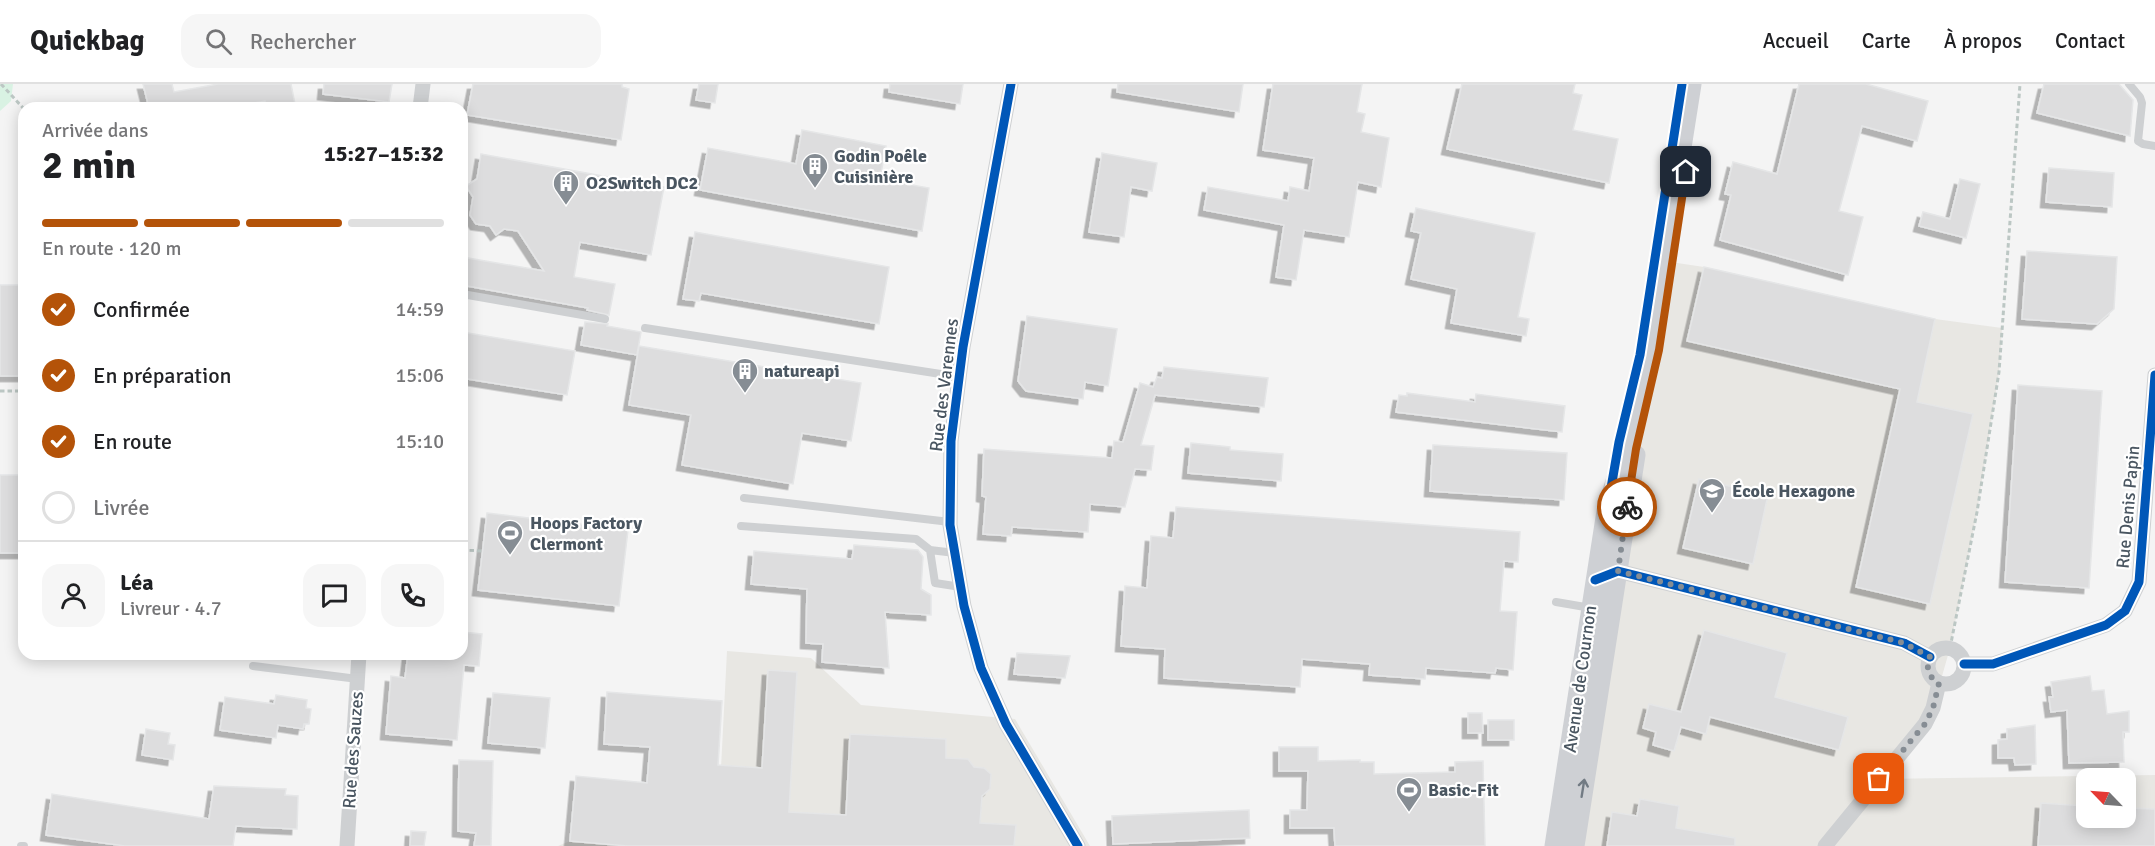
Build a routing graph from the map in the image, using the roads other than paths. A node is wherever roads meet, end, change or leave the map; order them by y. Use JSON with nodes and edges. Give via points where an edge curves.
{"nodes":[{"id":1,"x":423,"y":84,"type":"edge"},
{"id":2,"x":1011,"y":84,"type":"edge"},
{"id":3,"x":1682,"y":84,"type":"edge"},
{"id":4,"x":1691,"y":84,"type":"edge"},
{"id":5,"x":1700,"y":84,"type":"edge"},
{"id":6,"x":2129,"y":84,"type":"edge"},
{"id":7,"x":421,"y":102,"type":"edge"},
{"id":8,"x":2155,"y":146,"type":"edge"},
{"id":9,"x":468,"y":295,"type":"edge"},
{"id":10,"x":605,"y":319,"type":"dead end"},
{"id":11,"x":645,"y":328,"type":"dead end"},
{"id":12,"x":2155,"y":375,"type":"edge"},
{"id":13,"x":960,"y":377,"type":"junction"},
{"id":14,"x":1628,"y":442,"type":"junction"},
{"id":15,"x":744,"y":498,"type":"dead end"},
{"id":16,"x":1607,"y":510,"type":"junction"},
{"id":17,"x":950,"y":522,"type":"junction"},
{"id":18,"x":741,"y":526,"type":"dead end"},
{"id":19,"x":930,"y":550,"type":"junction"},
{"id":20,"x":955,"y":554,"type":"junction"},
{"id":21,"x":1618,"y":571,"type":"junction"},
{"id":22,"x":1595,"y":580,"type":"junction"},
{"id":23,"x":961,"y":587,"type":"junction"},
{"id":24,"x":1556,"y":602,"type":"dead end"},
{"id":25,"x":1591,"y":608,"type":"junction"},
{"id":26,"x":1930,"y":657,"type":"junction"},
{"id":27,"x":359,"y":660,"type":"edge"},
{"id":28,"x":1964,"y":664,"type":"junction"},
{"id":29,"x":253,"y":666,"type":"dead end"},
{"id":30,"x":358,"y":680,"type":"junction"},
{"id":31,"x":1939,"y":683,"type":"junction"},
{"id":32,"x":1599,"y":692,"type":"junction"},
{"id":33,"x":347,"y":846,"type":"edge"},
{"id":34,"x":1078,"y":846,"type":"edge"},
{"id":35,"x":1555,"y":846,"type":"edge"},
{"id":36,"x":1574,"y":846,"type":"edge"},
{"id":37,"x":1825,"y":846,"type":"edge"}],
"edges":[{"from":1,"to":7,"type":"street"},
{"from":2,"to":13,"type":"street","name":"Rue des Varennes"},
{"from":3,"to":16,"type":"lane","via":[[1640,355]]},
{"from":4,"to":14,"type":"main road","name":"Avenue de Cournon","via":[[1647,364]]},
{"from":5,"to":21,"type":"main road","name":"Avenue de Cournon","via":[[1659,350],[1636,449]]},
{"from":6,"to":8,"type":"lane","via":[[2142,103],[2138,141]]},
{"from":9,"to":10,"type":"lane"},
{"from":11,"to":13,"type":"lane"},
{"from":12,"to":28,"type":"street","name":"Rue Denis Papin","via":[[2139,582],[2125,612],[2106,625],[1993,664]]},
{"from":13,"to":17,"type":"street","name":"Rue des Varennes","via":[[951,441]]},
{"from":14,"to":16,"type":"main road","name":"Avenue de Cournon"},
{"from":14,"to":21,"type":"street","name":"Avenue de Cournon","via":[[1609,559]]},
{"from":15,"to":17,"type":"lane"},
{"from":16,"to":22,"type":"main road","name":"Avenue de Cournon"},
{"from":17,"to":20,"type":"street","name":"Rue des Varennes"},
{"from":18,"to":19,"type":"lane","via":[[916,539]]},
{"from":19,"to":20,"type":"lane"},
{"from":19,"to":23,"type":"lane","via":[[935,583]]},
{"from":20,"to":23,"type":"street","name":"Rue des Varennes"},
{"from":21,"to":22,"type":"street"},
{"from":21,"to":26,"type":"street","via":[[1904,643]]},
{"from":21,"to":32,"type":"main road","name":"Avenue de Cournon"},
{"from":22,"to":25,"type":"main road","name":"Avenue de Cournon"},
{"from":23,"to":34,"type":"street","name":"Rue des Varennes","via":[[981,668],[1006,724]]},
{"from":24,"to":25,"type":"lane"},
{"from":25,"to":32,"type":"lane","via":[[1600,620],[1593,680]]},
{"from":25,"to":35,"type":"main road","name":"Avenue de Cournon"},
{"from":26,"to":28,"type":"street","via":[[1939,649],[1950,648],[1960,654]]},
{"from":26,"to":31,"type":"street","via":[[1929,672]]},
{"from":27,"to":30,"type":"street","name":"Rue des Sauzes"},
{"from":28,"to":31,"type":"street","via":[[1957,681]]},
{"from":29,"to":30,"type":"lane"},
{"from":30,"to":33,"type":"street","name":"Rue des Sauzes"},
{"from":31,"to":37,"type":"street","via":[[1925,724]]},
{"from":36,"to":32,"type":"main road","name":"Avenue de Cournon","one_way":true}]}
